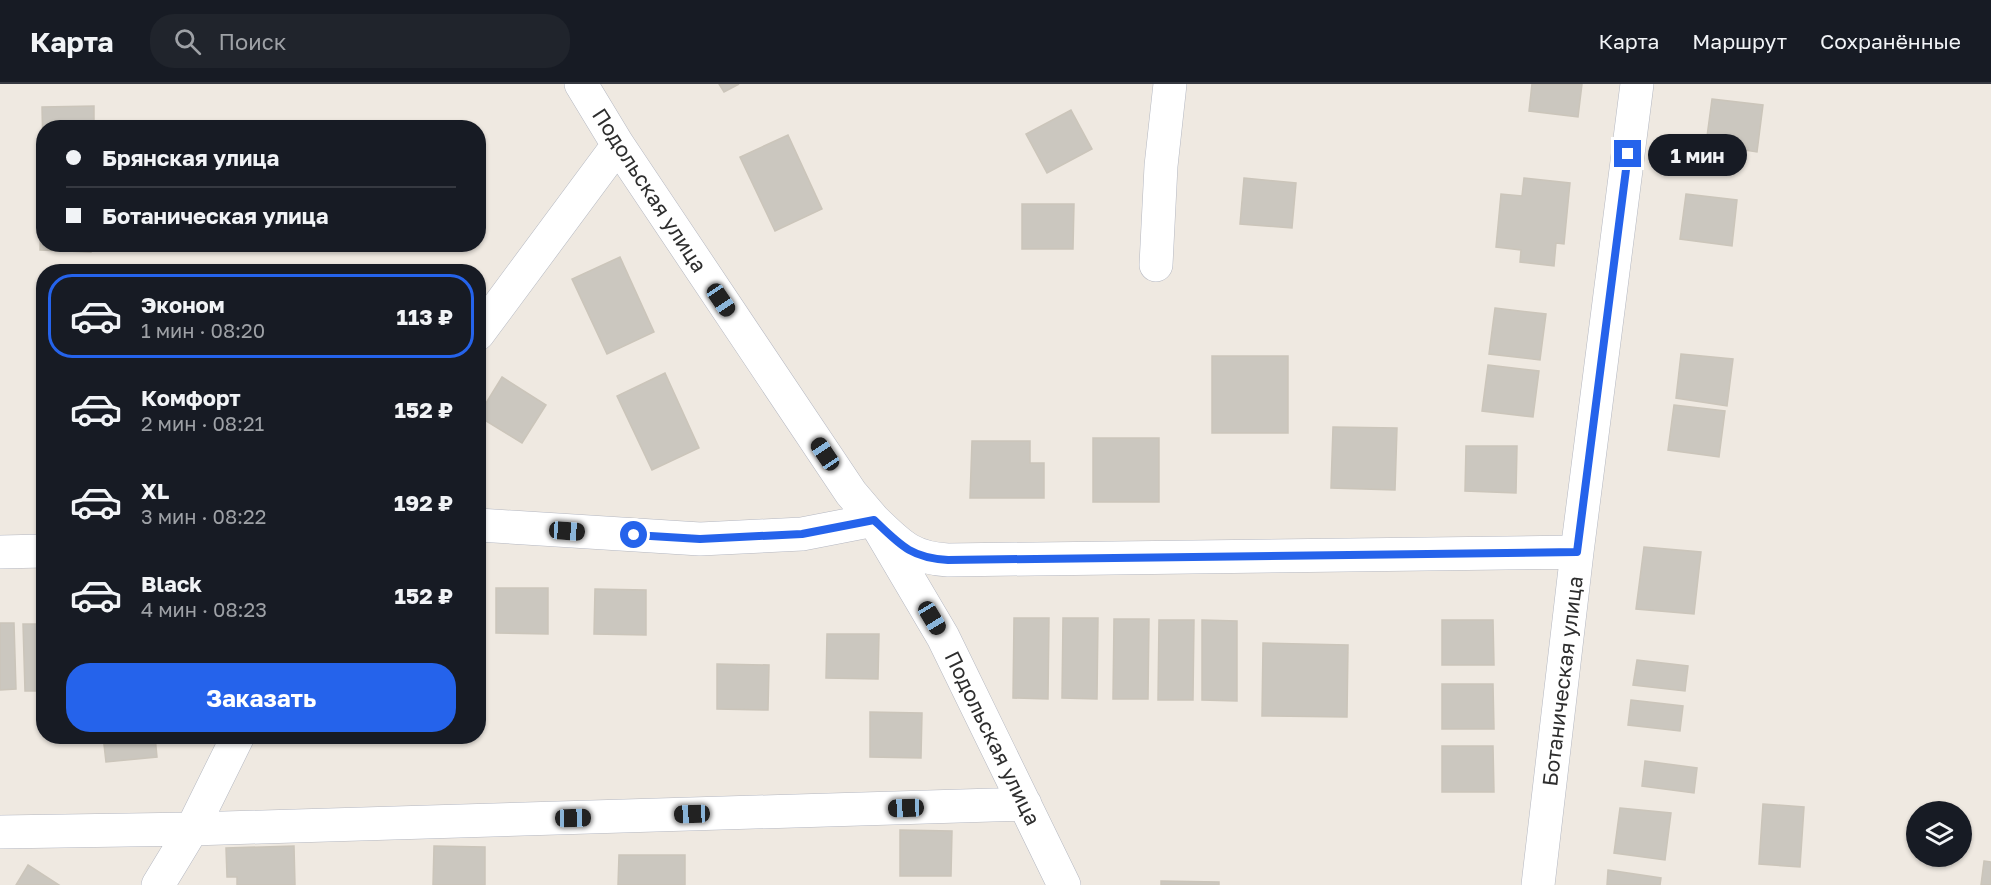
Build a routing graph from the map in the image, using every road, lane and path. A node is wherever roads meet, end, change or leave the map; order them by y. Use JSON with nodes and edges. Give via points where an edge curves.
{"nodes":[{"id":1,"x":581,"y":84,"type":"edge"},
{"id":2,"x":1170,"y":84,"type":"edge"},
{"id":3,"x":1637,"y":84,"type":"edge"},
{"id":4,"x":618,"y":145,"type":"junction"},
{"id":5,"x":1156,"y":266,"type":"dead end"},
{"id":6,"x":486,"y":323,"type":"edge"},
{"id":7,"x":874,"y":520,"type":"junction"},
{"id":8,"x":486,"y":526,"type":"edge"},
{"id":9,"x":36,"y":551,"type":"edge"},
{"id":10,"x":0,"y":552,"type":"edge"},
{"id":11,"x":1577,"y":552,"type":"junction"},
{"id":12,"x":234,"y":744,"type":"edge"},
{"id":13,"x":1025,"y":804,"type":"junction"},
{"id":14,"x":192,"y":829,"type":"junction"},
{"id":15,"x":0,"y":832,"type":"edge"},
{"id":16,"x":158,"y":885,"type":"edge"},
{"id":17,"x":1064,"y":885,"type":"edge"},
{"id":18,"x":1538,"y":885,"type":"edge"}],
"edges":[{"from":1,"to":4,"type":"street","name":"Подольская улица"},
{"from":2,"to":5,"type":"street"},
{"from":3,"to":11,"type":"street","name":"Ботаническая улица"},
{"from":4,"to":6,"type":"street"},
{"from":4,"to":7,"type":"street","name":"Подольская улица","via":[[851,493]]},
{"from":7,"to":8,"type":"street","via":[[802,534],[700,539]]},
{"from":7,"to":11,"type":"street","via":[[905,550],[927,559]]},
{"from":7,"to":13,"type":"street","name":"Подольская улица","via":[[943,637]]},
{"from":9,"to":10,"type":"street"},
{"from":11,"to":18,"type":"street","name":"Ботаническая улица"},
{"from":12,"to":14,"type":"street"},
{"from":13,"to":14,"type":"street"},
{"from":13,"to":17,"type":"street","name":"Подольская улица"},
{"from":14,"to":15,"type":"street"},
{"from":14,"to":16,"type":"street"}]}
